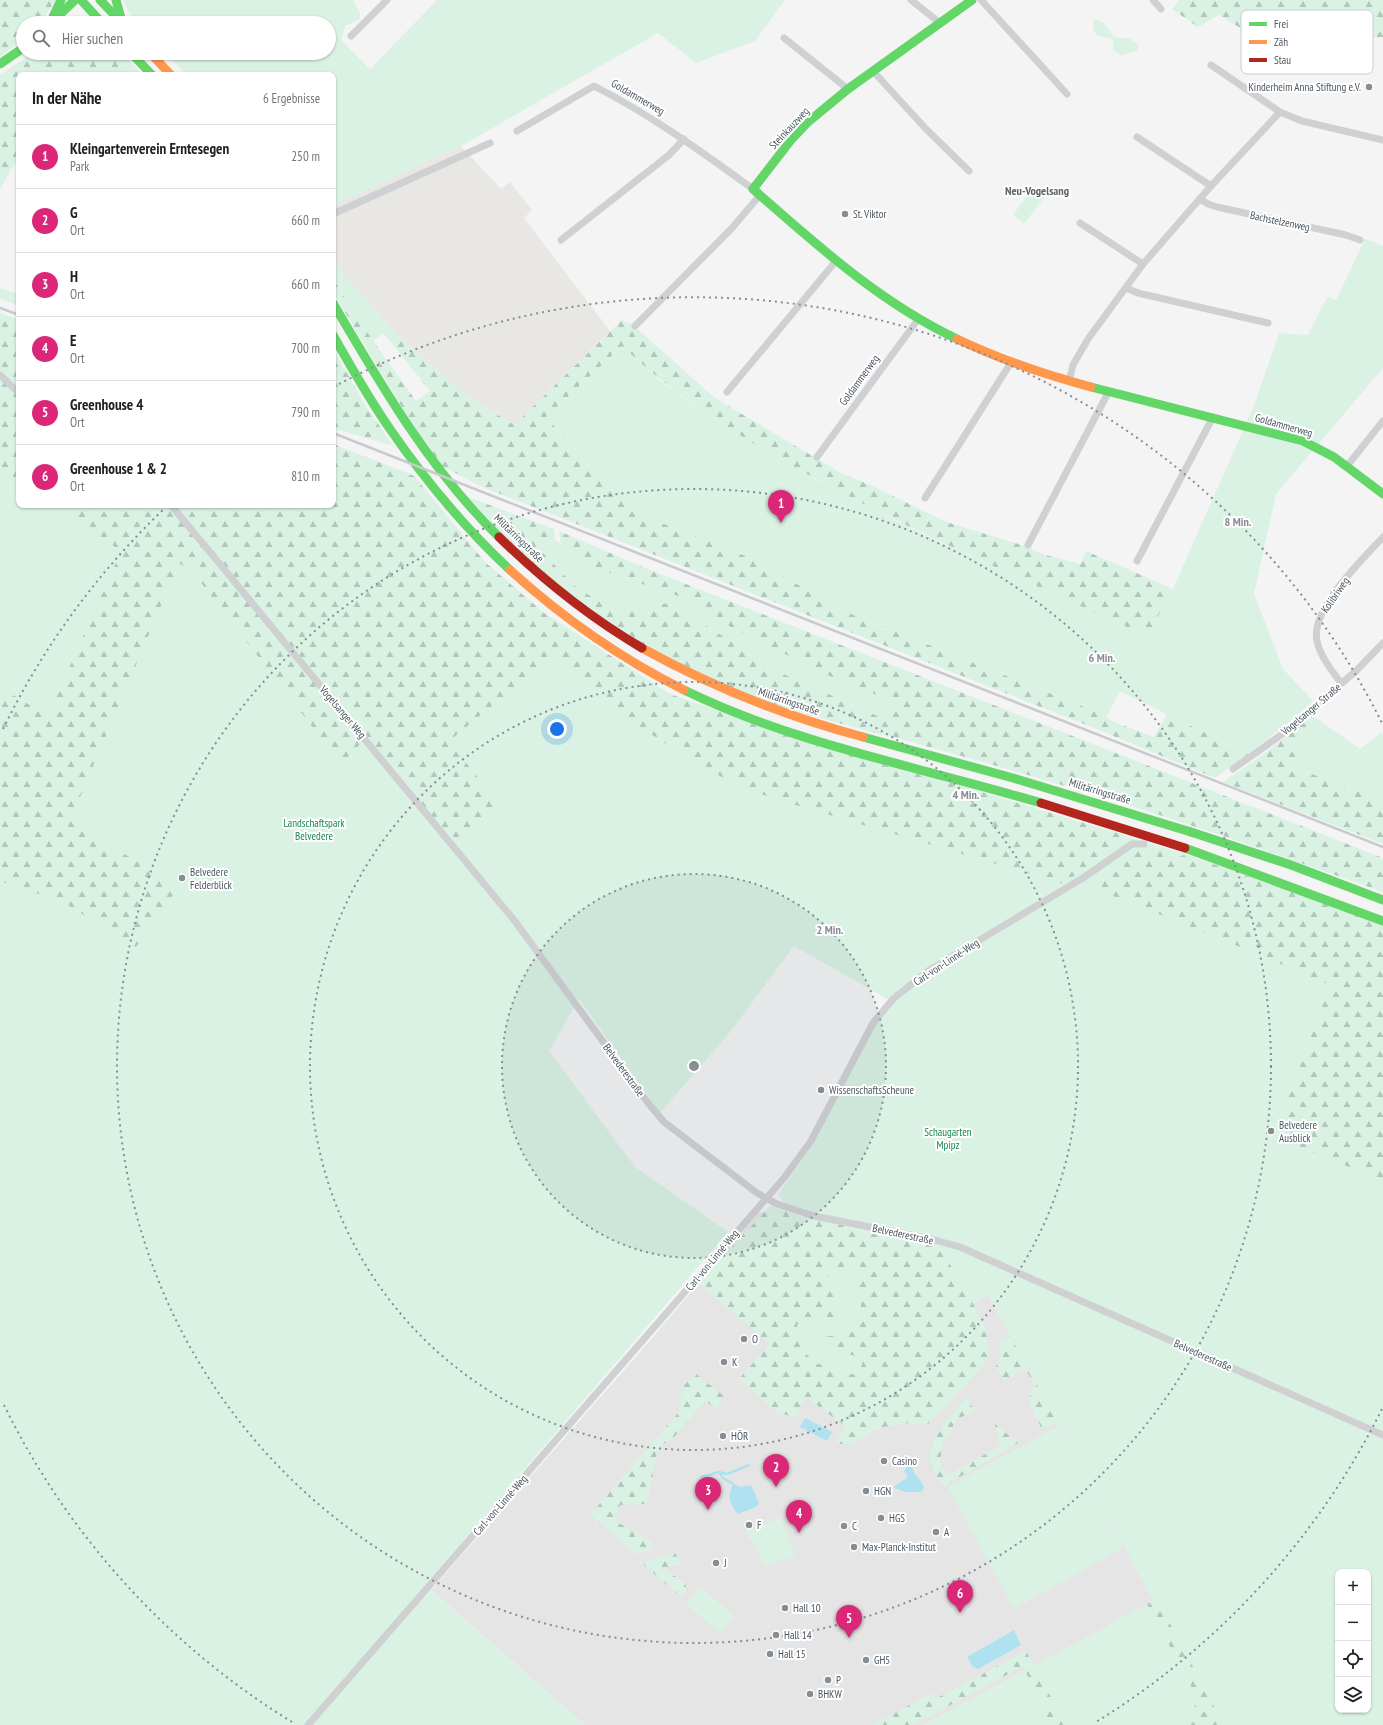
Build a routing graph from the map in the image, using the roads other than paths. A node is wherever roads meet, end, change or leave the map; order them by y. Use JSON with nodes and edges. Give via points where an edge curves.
{"nodes":[{"id":1,"x":61,"y":0,"type":"edge"},
{"id":2,"x":75,"y":0,"type":"edge"},
{"id":3,"x":81,"y":0,"type":"edge"},
{"id":4,"x":100,"y":0,"type":"edge"},
{"id":5,"x":116,"y":0,"type":"edge"},
{"id":6,"x":387,"y":0,"type":"edge"},
{"id":7,"x":911,"y":0,"type":"edge"},
{"id":8,"x":972,"y":0,"type":"edge"},
{"id":9,"x":981,"y":0,"type":"edge"},
{"id":10,"x":1153,"y":0,"type":"edge"},
{"id":11,"x":1161,"y":9,"type":"dead end"},
{"id":12,"x":54,"y":16,"type":"edge"},
{"id":13,"x":58,"y":16,"type":"edge"},
{"id":14,"x":96,"y":16,"type":"edge"},
{"id":15,"x":115,"y":16,"type":"edge"},
{"id":16,"x":120,"y":16,"type":"edge"},
{"id":17,"x":940,"y":23,"type":"junction"},
{"id":18,"x":351,"y":36,"type":"dead end"},
{"id":19,"x":784,"y":38,"type":"dead end"},
{"id":20,"x":16,"y":53,"type":"edge"},
{"id":21,"x":138,"y":60,"type":"edge"},
{"id":22,"x":157,"y":60,"type":"edge"},
{"id":23,"x":0,"y":64,"type":"edge"},
{"id":24,"x":1211,"y":65,"type":"dead end"},
{"id":25,"x":873,"y":71,"type":"junction"},
{"id":26,"x":149,"y":72,"type":"edge"},
{"id":27,"x":168,"y":72,"type":"edge"},
{"id":28,"x":848,"y":90,"type":"junction"},
{"id":29,"x":1067,"y":94,"type":"dead end"},
{"id":30,"x":1280,"y":112,"type":"junction"},
{"id":31,"x":517,"y":131,"type":"dead end"},
{"id":32,"x":1137,"y":137,"type":"dead end"},
{"id":33,"x":684,"y":139,"type":"junction"},
{"id":34,"x":1383,"y":140,"type":"edge"},
{"id":35,"x":490,"y":143,"type":"dead end"},
{"id":36,"x":969,"y":171,"type":"dead end"},
{"id":37,"x":1211,"y":186,"type":"junction"},
{"id":38,"x":756,"y":192,"type":"junction"},
{"id":39,"x":1200,"y":199,"type":"junction"},
{"id":40,"x":336,"y":213,"type":"edge"},
{"id":41,"x":1080,"y":223,"type":"dead end"},
{"id":42,"x":561,"y":240,"type":"dead end"},
{"id":43,"x":1360,"y":240,"type":"dead end"},
{"id":44,"x":836,"y":261,"type":"junction"},
{"id":45,"x":1143,"y":264,"type":"junction"},
{"id":46,"x":1126,"y":288,"type":"junction"},
{"id":47,"x":336,"y":308,"type":"edge"},
{"id":48,"x":919,"y":318,"type":"junction"},
{"id":49,"x":1268,"y":323,"type":"dead end"},
{"id":50,"x":635,"y":326,"type":"dead end"},
{"id":51,"x":336,"y":340,"type":"edge"},
{"id":52,"x":1012,"y":362,"type":"junction"},
{"id":53,"x":0,"y":375,"type":"edge"},
{"id":54,"x":1069,"y":381,"type":"junction"},
{"id":55,"x":16,"y":390,"type":"edge"},
{"id":56,"x":1109,"y":391,"type":"junction"},
{"id":57,"x":727,"y":392,"type":"dead end"},
{"id":58,"x":1213,"y":417,"type":"junction"},
{"id":59,"x":1383,"y":421,"type":"edge"},
{"id":60,"x":817,"y":457,"type":"dead end"},
{"id":61,"x":1347,"y":466,"type":"junction"},
{"id":62,"x":1383,"y":494,"type":"edge"},
{"id":63,"x":925,"y":498,"type":"dead end"},
{"id":64,"x":173,"y":508,"type":"edge"},
{"id":65,"x":1383,"y":537,"type":"edge"},
{"id":66,"x":1028,"y":545,"type":"dead end"},
{"id":67,"x":1137,"y":561,"type":"dead end"},
{"id":68,"x":1382,"y":647,"type":"edge"},
{"id":69,"x":1341,"y":683,"type":"junction"},
{"id":70,"x":1234,"y":769,"type":"dead end"},
{"id":71,"x":1144,"y":844,"type":"dead end"},
{"id":72,"x":1383,"y":900,"type":"edge"},
{"id":73,"x":514,"y":920,"type":"joint"},
{"id":74,"x":1383,"y":921,"type":"edge"},
{"id":75,"x":766,"y":1199,"type":"junction"},
{"id":76,"x":1383,"y":1435,"type":"edge"},
{"id":77,"x":308,"y":1725,"type":"edge"}],
"edges":[{"from":1,"to":12,"type":"main road"},
{"from":2,"to":13,"type":"main road"},
{"from":3,"to":14,"type":"main road"},
{"from":4,"to":15,"type":"main road"},
{"from":5,"to":16,"type":"main road"},
{"from":6,"to":18,"type":"street"},
{"from":7,"to":17,"type":"street"},
{"from":8,"to":17,"type":"main road","name":"Steinkauzweg"},
{"from":9,"to":29,"type":"street"},
{"from":10,"to":11,"type":"street"},
{"from":17,"to":25,"type":"main road","name":"Steinkauzweg"},
{"from":19,"to":28,"type":"street"},
{"from":20,"to":23,"type":"main road"},
{"from":21,"to":26,"type":"main road"},
{"from":22,"to":27,"type":"main road"},
{"from":24,"to":30,"type":"street"},
{"from":25,"to":28,"type":"main road","name":"Steinkauzweg"},
{"from":25,"to":36,"type":"street"},
{"from":28,"to":38,"type":"main road","name":"Steinkauzweg","via":[[808,122],[791,140]]},
{"from":30,"to":34,"type":"street","via":[[1302,121]]},
{"from":30,"to":37,"type":"street"},
{"from":31,"to":33,"type":"street","name":"Goldammerweg","via":[[594,86]]},
{"from":32,"to":37,"type":"street"},
{"from":33,"to":38,"type":"street","name":"Goldammerweg"},
{"from":33,"to":42,"type":"street","via":[[669,155]]},
{"from":35,"to":40,"type":"street"},
{"from":37,"to":39,"type":"street"},
{"from":38,"to":44,"type":"main road","name":"Goldammerweg"},
{"from":38,"to":50,"type":"street","via":[[732,228]]},
{"from":39,"to":43,"type":"street","name":"Bachstelzenweg","via":[[1217,207]]},
{"from":39,"to":45,"type":"street"},
{"from":41,"to":45,"type":"street"},
{"from":44,"to":48,"type":"main road","name":"Goldammerweg","via":[[875,291]]},
{"from":44,"to":57,"type":"street"},
{"from":45,"to":46,"type":"street"},
{"from":46,"to":49,"type":"street"},
{"from":46,"to":54,"type":"street","via":[[1088,338]]},
{"from":47,"to":72,"type":"main road","name":"Militärringstraße","via":[[411,429],[449,482],[484,522],[522,560],[566,597],[641,649],[686,673],[772,710],[1015,778],[1191,832],[1291,865]]},
{"from":48,"to":52,"type":"main road","name":"Goldammerweg","via":[[978,349]]},
{"from":48,"to":60,"type":"street","name":"Goldammerweg"},
{"from":51,"to":74,"type":"main road","via":[[398,441],[432,487],[472,532],[558,612],[630,661],[678,687],[766,725],[868,756],[1011,794],[1185,848]]},
{"from":52,"to":54,"type":"main road","name":"Goldammerweg"},
{"from":52,"to":63,"type":"street"},
{"from":53,"to":55,"type":"street"},
{"from":54,"to":56,"type":"main road","name":"Goldammerweg"},
{"from":56,"to":58,"type":"main road","name":"Goldammerweg"},
{"from":56,"to":66,"type":"street"},
{"from":58,"to":61,"type":"main road","name":"Goldammerweg","via":[[1303,441]]},
{"from":58,"to":67,"type":"street"},
{"from":59,"to":61,"type":"street"},
{"from":61,"to":62,"type":"main road","name":"Goldammerweg"},
{"from":64,"to":73,"type":"street","name":"Vogelsanger Weg"},
{"from":65,"to":69,"type":"street","name":"Kolibriweg","via":[[1334,594],[1318,620],[1317,641]]},
{"from":68,"to":69,"type":"street","name":"Vogelsanger Straße"},
{"from":69,"to":70,"type":"street","name":"Vogelsanger Straße","via":[[1288,730]]},
{"from":71,"to":75,"type":"street","name":"Carl-von-Linné-Weg","via":[[1132,844],[1083,878],[928,971],[893,999],[874,1023],[811,1141]]},
{"from":73,"to":75,"type":"street","name":"Belvederestraße","via":[[664,1122]]},
{"from":75,"to":76,"type":"street","name":"Belvederestraße","via":[[797,1212],[960,1247]]},
{"from":75,"to":77,"type":"street","name":"Carl-von-Linné-Weg"}]}
